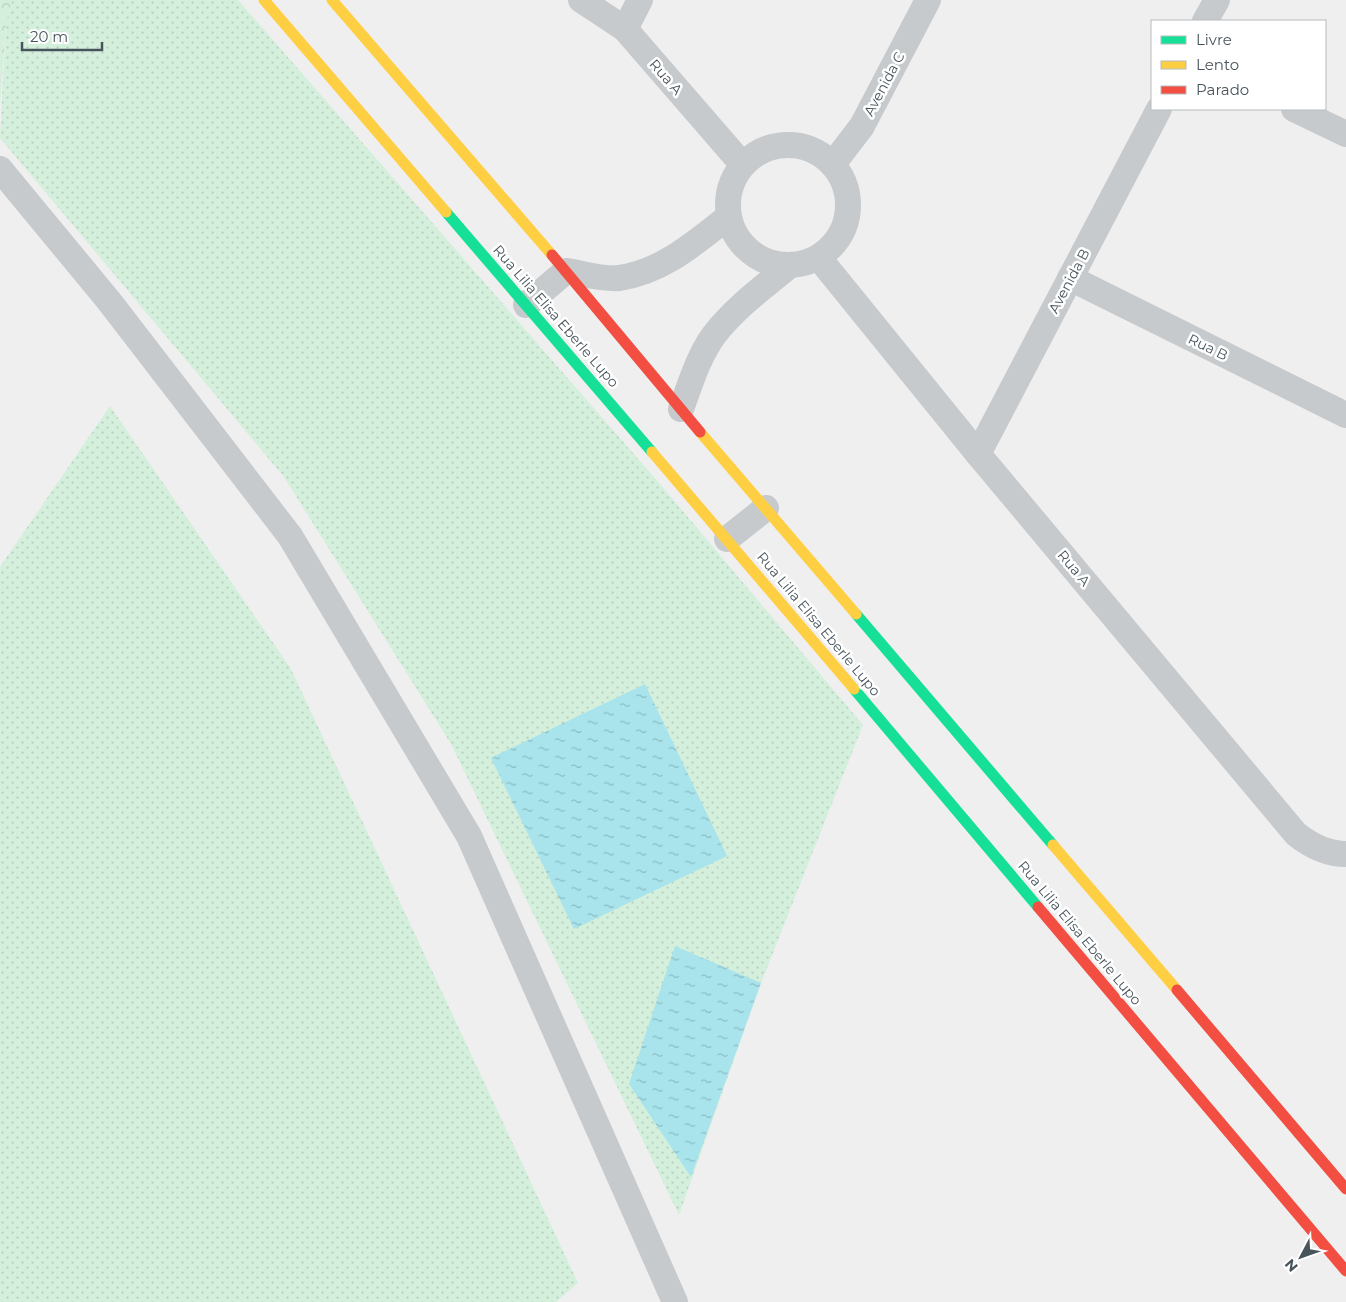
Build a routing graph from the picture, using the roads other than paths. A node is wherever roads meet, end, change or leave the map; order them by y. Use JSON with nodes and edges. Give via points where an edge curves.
{"nodes":[{"id":1,"x":264,"y":0,"type":"edge"},
{"id":2,"x":332,"y":0,"type":"edge"},
{"id":3,"x":581,"y":0,"type":"edge"},
{"id":4,"x":640,"y":0,"type":"edge"},
{"id":5,"x":928,"y":0,"type":"edge"},
{"id":6,"x":1216,"y":0,"type":"edge"},
{"id":7,"x":1206,"y":20,"type":"edge"},
{"id":8,"x":625,"y":29,"type":"junction"},
{"id":9,"x":1158,"y":110,"type":"edge"},
{"id":10,"x":1296,"y":110,"type":"edge"},
{"id":11,"x":1346,"y":134,"type":"edge"},
{"id":12,"x":742,"y":164,"type":"junction"},
{"id":13,"x":833,"y":164,"type":"junction"},
{"id":14,"x":0,"y":169,"type":"edge"},
{"id":15,"x":728,"y":217,"type":"junction"},
{"id":16,"x":819,"y":258,"type":"junction"},
{"id":17,"x":788,"y":267,"type":"junction"},
{"id":18,"x":566,"y":271,"type":"junction"},
{"id":19,"x":1070,"y":278,"type":"junction"},
{"id":20,"x":526,"y":304,"type":"junction"},
{"id":21,"x":681,"y":409,"type":"junction"},
{"id":22,"x":1346,"y":415,"type":"edge"},
{"id":23,"x":978,"y":454,"type":"junction"},
{"id":24,"x":766,"y":508,"type":"junction"},
{"id":25,"x":728,"y":539,"type":"junction"},
{"id":26,"x":1346,"y":854,"type":"edge"},
{"id":27,"x":1346,"y":1189,"type":"edge"},
{"id":28,"x":1346,"y":1271,"type":"edge"},
{"id":29,"x":674,"y":1302,"type":"edge"}],
"edges":[{"from":1,"to":20,"type":"street","name":"Rua Lilia Elisa Eberle Lupo"},
{"from":2,"to":18,"type":"street"},
{"from":3,"to":8,"type":"street","name":"Rua A"},
{"from":4,"to":8,"type":"street"},
{"from":5,"to":13,"type":"street","name":"Avenida C","via":[[862,126]]},
{"from":6,"to":7,"type":"street"},
{"from":8,"to":12,"type":"street","name":"Rua A"},
{"from":9,"to":19,"type":"street","name":"Avenida B"},
{"from":10,"to":11,"type":"street"},
{"from":12,"to":13,"type":"street","via":[[771,146],[804,146]]},
{"from":12,"to":15,"type":"street","via":[[729,189]]},
{"from":13,"to":16,"type":"street","via":[[849,197],[843,232]]},
{"from":14,"to":29,"type":"street","via":[[109,301],[290,536],[469,836]]},
{"from":15,"to":17,"type":"street","via":[[739,242],[760,260]]},
{"from":15,"to":18,"type":"street","via":[[653,270],[618,278]]},
{"from":16,"to":17,"type":"street"},
{"from":16,"to":23,"type":"street","name":"Rua A"},
{"from":17,"to":21,"type":"street","via":[[748,298],[714,336],[697,366]]},
{"from":18,"to":20,"type":"street"},
{"from":18,"to":21,"type":"street"},
{"from":19,"to":22,"type":"street","name":"Rua B"},
{"from":19,"to":23,"type":"street","name":"Avenida B"},
{"from":20,"to":25,"type":"street","name":"Rua Lilia Elisa Eberle Lupo"},
{"from":21,"to":24,"type":"street"},
{"from":23,"to":26,"type":"street","name":"Rua A","via":[[1296,834],[1321,850]]},
{"from":24,"to":25,"type":"street"},
{"from":24,"to":27,"type":"street"},
{"from":25,"to":28,"type":"street","name":"Rua Lilia Elisa Eberle Lupo"}]}
